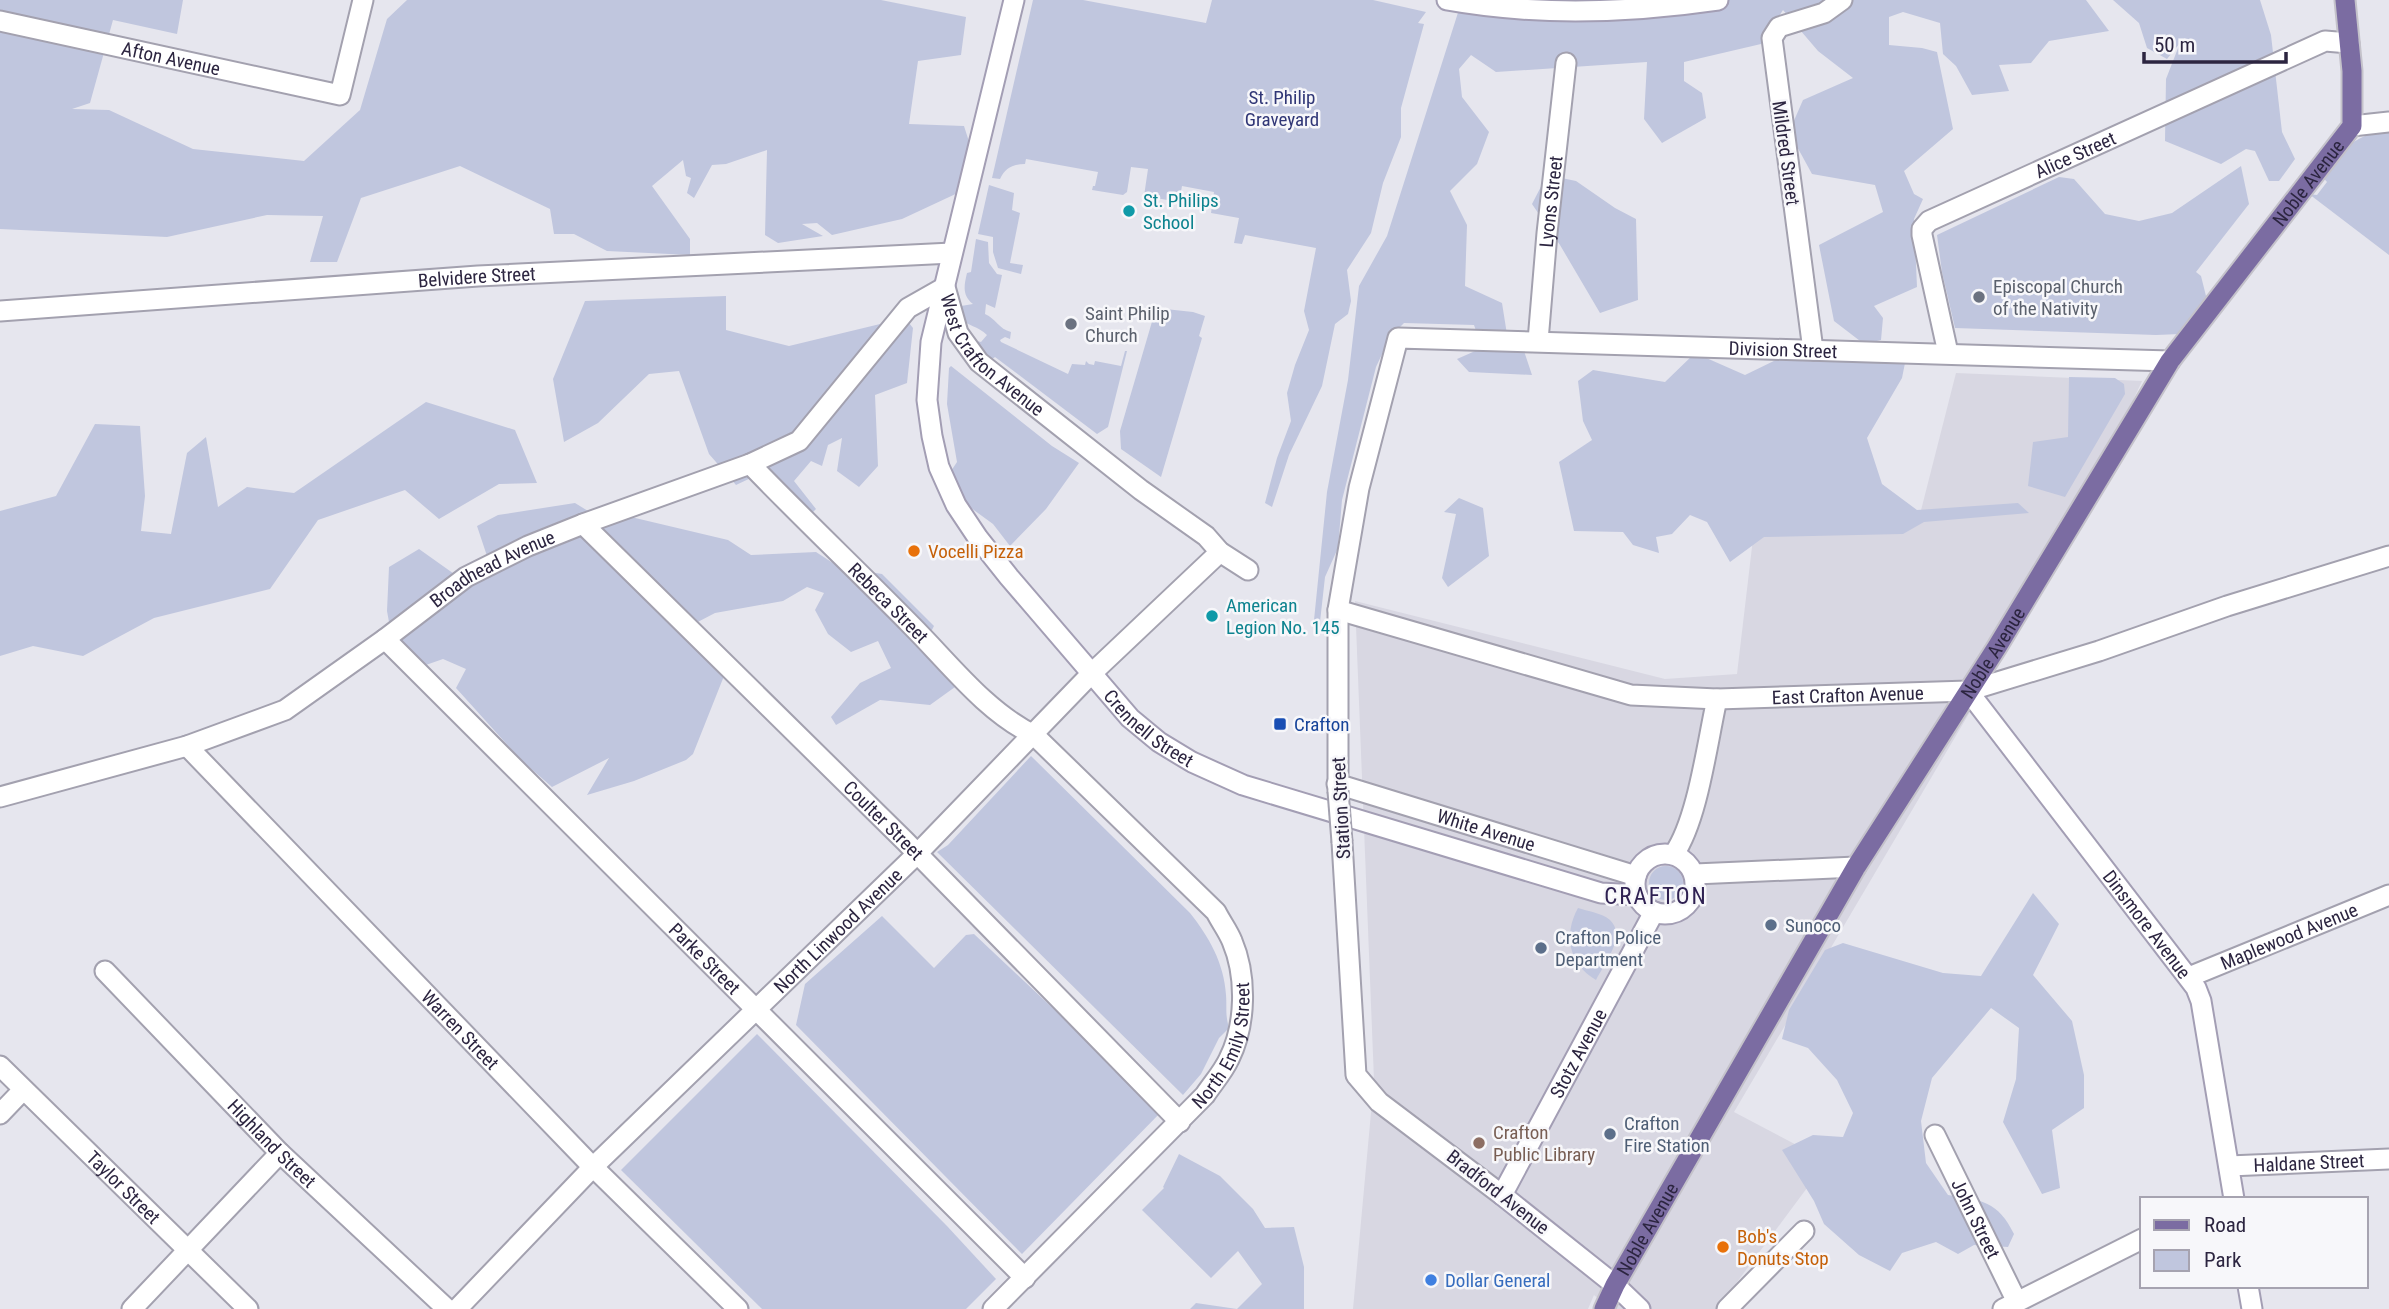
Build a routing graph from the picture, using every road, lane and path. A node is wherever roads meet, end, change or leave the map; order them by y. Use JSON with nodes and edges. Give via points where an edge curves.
{"nodes":[{"id":1,"x":363,"y":0,"type":"edge"},
{"id":2,"x":1014,"y":0,"type":"edge"},
{"id":3,"x":1447,"y":0,"type":"edge"},
{"id":4,"x":1718,"y":0,"type":"edge"},
{"id":5,"x":1842,"y":0,"type":"edge"},
{"id":6,"x":2345,"y":0,"type":"edge"},
{"id":7,"x":0,"y":21,"type":"edge"},
{"id":8,"x":2349,"y":43,"type":"junction"},
{"id":9,"x":1566,"y":63,"type":"dead end"},
{"id":10,"x":2389,"y":122,"type":"edge"},
{"id":11,"x":2351,"y":126,"type":"junction"},
{"id":12,"x":952,"y":253,"type":"junction"},
{"id":13,"x":945,"y":286,"type":"junction"},
{"id":14,"x":0,"y":311,"type":"edge"},
{"id":15,"x":1398,"y":338,"type":"joint"},
{"id":16,"x":1538,"y":341,"type":"junction"},
{"id":17,"x":1814,"y":350,"type":"junction"},
{"id":18,"x":1948,"y":353,"type":"junction"},
{"id":19,"x":2170,"y":361,"type":"junction"},
{"id":20,"x":750,"y":464,"type":"junction"},
{"id":21,"x":583,"y":524,"type":"junction"},
{"id":22,"x":1220,"y":552,"type":"junction"},
{"id":23,"x":2389,"y":556,"type":"edge"},
{"id":24,"x":1248,"y":570,"type":"dead end"},
{"id":25,"x":1338,"y":610,"type":"junction"},
{"id":26,"x":385,"y":639,"type":"junction"},
{"id":27,"x":1091,"y":674,"type":"junction"},
{"id":28,"x":1968,"y":691,"type":"junction"},
{"id":29,"x":1717,"y":699,"type":"junction"},
{"id":30,"x":1034,"y":735,"type":"junction"},
{"id":31,"x":187,"y":746,"type":"junction"},
{"id":32,"x":1338,"y":788,"type":"junction"},
{"id":33,"x":0,"y":797,"type":"edge"},
{"id":34,"x":918,"y":853,"type":"junction"},
{"id":35,"x":1674,"y":854,"type":"junction"},
{"id":36,"x":1856,"y":867,"type":"junction"},
{"id":37,"x":1695,"y":874,"type":"junction"},
{"id":38,"x":1636,"y":886,"type":"junction"},
{"id":39,"x":2389,"y":895,"type":"edge"},
{"id":40,"x":1654,"y":912,"type":"junction"},
{"id":41,"x":105,"y":971,"type":"dead end"},
{"id":42,"x":2189,"y":977,"type":"junction"},
{"id":43,"x":755,"y":1010,"type":"junction"},
{"id":44,"x":0,"y":1066,"type":"edge"},
{"id":45,"x":1356,"y":1075,"type":"joint"},
{"id":46,"x":23,"y":1090,"type":"junction"},
{"id":47,"x":0,"y":1114,"type":"edge"},
{"id":48,"x":1180,"y":1122,"type":"junction"},
{"id":49,"x":1935,"y":1135,"type":"dead end"},
{"id":50,"x":279,"y":1153,"type":"junction"},
{"id":51,"x":2389,"y":1159,"type":"edge"},
{"id":52,"x":2229,"y":1166,"type":"junction"},
{"id":53,"x":593,"y":1167,"type":"junction"},
{"id":54,"x":1502,"y":1195,"type":"junction"},
{"id":55,"x":2230,"y":1197,"type":"edge"},
{"id":56,"x":1804,"y":1231,"type":"dead end"},
{"id":57,"x":2140,"y":1240,"type":"edge"},
{"id":58,"x":188,"y":1250,"type":"junction"},
{"id":59,"x":1025,"y":1278,"type":"junction"},
{"id":60,"x":1615,"y":1285,"type":"junction"},
{"id":61,"x":2248,"y":1288,"type":"edge"},
{"id":62,"x":2010,"y":1306,"type":"edge"},
{"id":63,"x":132,"y":1309,"type":"edge"},
{"id":64,"x":248,"y":1309,"type":"edge"},
{"id":65,"x":447,"y":1309,"type":"edge"},
{"id":66,"x":457,"y":1309,"type":"edge"},
{"id":67,"x":738,"y":1309,"type":"edge"},
{"id":68,"x":993,"y":1309,"type":"edge"},
{"id":69,"x":1604,"y":1309,"type":"edge"},
{"id":70,"x":1640,"y":1309,"type":"edge"},
{"id":71,"x":1727,"y":1309,"type":"edge"},
{"id":72,"x":2252,"y":1309,"type":"edge"}],
"edges":[{"from":1,"to":7,"type":"street","name":"Afton Avenue","via":[[341,95]]},
{"from":2,"to":12,"type":"street","name":"West Crafton Avenue"},
{"from":3,"to":4,"type":"street","via":[[1480,6],[1615,11]]},
{"from":5,"to":17,"type":"street","name":"Mildred Street","via":[[1824,13],[1779,27],[1772,38]]},
{"from":6,"to":8,"type":"main road","name":"Noble Avenue"},
{"from":8,"to":11,"type":"main road","name":"Noble Avenue"},
{"from":8,"to":18,"type":"street","name":"Alice Street","via":[[2325,41],[1929,221],[1922,235]]},
{"from":9,"to":16,"type":"street","name":"Lyons Street"},
{"from":10,"to":11,"type":"street"},
{"from":11,"to":19,"type":"main road","name":"Noble Avenue"},
{"from":12,"to":13,"type":"street","name":"West Crafton Avenue"},
{"from":12,"to":14,"type":"street","name":"Belvidere Street","via":[[478,276]]},
{"from":13,"to":20,"type":"street","name":"Broadhead Avenue","via":[[908,308],[799,441]]},
{"from":13,"to":22,"type":"street","name":"West Crafton Avenue","via":[[958,333],[979,362],[1206,536]]},
{"from":13,"to":27,"type":"street","name":"Crennell Street","via":[[932,342],[927,400],[939,467],[978,538]]},
{"from":15,"to":16,"type":"street","name":"Division Street"},
{"from":15,"to":25,"type":"street","name":"Station Street","via":[[1359,488]]},
{"from":16,"to":17,"type":"street","name":"Division Street"},
{"from":17,"to":18,"type":"street","name":"Division Street"},
{"from":18,"to":19,"type":"street","name":"Division Street"},
{"from":19,"to":28,"type":"main road","name":"Noble Avenue"},
{"from":20,"to":21,"type":"street","name":"Broadhead Avenue"},
{"from":20,"to":30,"type":"street","name":"Rebeca Street","via":[[983,697],[1016,726]]},
{"from":21,"to":26,"type":"street","name":"Broadhead Avenue","via":[[466,577]]},
{"from":21,"to":34,"type":"street","name":"Coulter Street"},
{"from":22,"to":24,"type":"street","name":"West Crafton Avenue"},
{"from":22,"to":27,"type":"street","name":"North Linwood Avenue"},
{"from":23,"to":28,"type":"street","name":"East Crafton Avenue"},
{"from":25,"to":29,"type":"street","name":"East Crafton Avenue","via":[[1631,695]]},
{"from":25,"to":32,"type":"street","name":"Station Street"},
{"from":26,"to":31,"type":"street","name":"Broadhead Avenue","via":[[285,710]]},
{"from":26,"to":43,"type":"street","name":"Parke Street"},
{"from":27,"to":30,"type":"street","name":"North Linwood Avenue"},
{"from":27,"to":38,"type":"street","name":"Crennell Street","via":[[1130,718],[1159,742],[1243,785],[1601,893]]},
{"from":28,"to":29,"type":"street","name":"East Crafton Avenue"},
{"from":28,"to":36,"type":"main road","name":"Noble Avenue"},
{"from":28,"to":42,"type":"street","name":"Dinsmore Avenue"},
{"from":29,"to":35,"type":"street","via":[[1690,819]]},
{"from":30,"to":34,"type":"street","name":"North Linwood Avenue"},
{"from":30,"to":48,"type":"street","name":"North Emily Street","via":[[1216,912],[1233,942],[1240,971],[1238,1038],[1229,1061]]},
{"from":31,"to":33,"type":"street","name":"Broadhead Avenue"},
{"from":31,"to":53,"type":"street","name":"Warren Street"},
{"from":32,"to":38,"type":"street","name":"White Avenue"},
{"from":32,"to":45,"type":"street","name":"Station Street","bridge":true},
{"from":34,"to":43,"type":"street","name":"North Linwood Avenue"},
{"from":34,"to":48,"type":"street","name":"Coulter Street"},
{"from":35,"to":37,"type":"street"},
{"from":35,"to":38,"type":"street","via":[[1646,860]]},
{"from":36,"to":37,"type":"street"},
{"from":36,"to":60,"type":"main road","name":"Noble Avenue"},
{"from":37,"to":40,"type":"street","via":[[1694,895],[1688,904],[1670,914]]},
{"from":38,"to":40,"type":"street","via":[[1642,903]]},
{"from":39,"to":42,"type":"street","name":"Maplewood Avenue"},
{"from":40,"to":54,"type":"street","name":"Stotz Avenue"},
{"from":41,"to":50,"type":"street","name":"Highland Street"},
{"from":42,"to":52,"type":"street","name":"Dinsmore Avenue","via":[[2201,1001]]},
{"from":43,"to":53,"type":"street","name":"North Linwood Avenue"},
{"from":43,"to":59,"type":"street","name":"Parke Street"},
{"from":44,"to":46,"type":"street","name":"Taylor Street"},
{"from":45,"to":54,"type":"street","name":"Bradford Avenue","via":[[1379,1102]]},
{"from":46,"to":47,"type":"street"},
{"from":46,"to":58,"type":"street","name":"Taylor Street"},
{"from":48,"to":59,"type":"street","name":"North Emily Street"},
{"from":49,"to":62,"type":"street","name":"John Street"},
{"from":50,"to":58,"type":"street"},
{"from":50,"to":65,"type":"street","name":"Highland Street"},
{"from":51,"to":52,"type":"street","name":"Haldane Street"},
{"from":52,"to":55,"type":"street","name":"Dinsmore Avenue"},
{"from":53,"to":66,"type":"street","name":"North Linwood Avenue"},
{"from":53,"to":67,"type":"street","name":"Warren Street"},
{"from":54,"to":60,"type":"street","name":"Bradford Avenue"},
{"from":56,"to":71,"type":"street"},
{"from":57,"to":62,"type":"street"},
{"from":58,"to":63,"type":"street"},
{"from":58,"to":64,"type":"street","name":"Taylor Street"},
{"from":59,"to":68,"type":"street","name":"North Emily Street"},
{"from":60,"to":69,"type":"main road","name":"Noble Avenue"},
{"from":60,"to":70,"type":"street","name":"Bradford Avenue"},
{"from":61,"to":72,"type":"street"}]}
